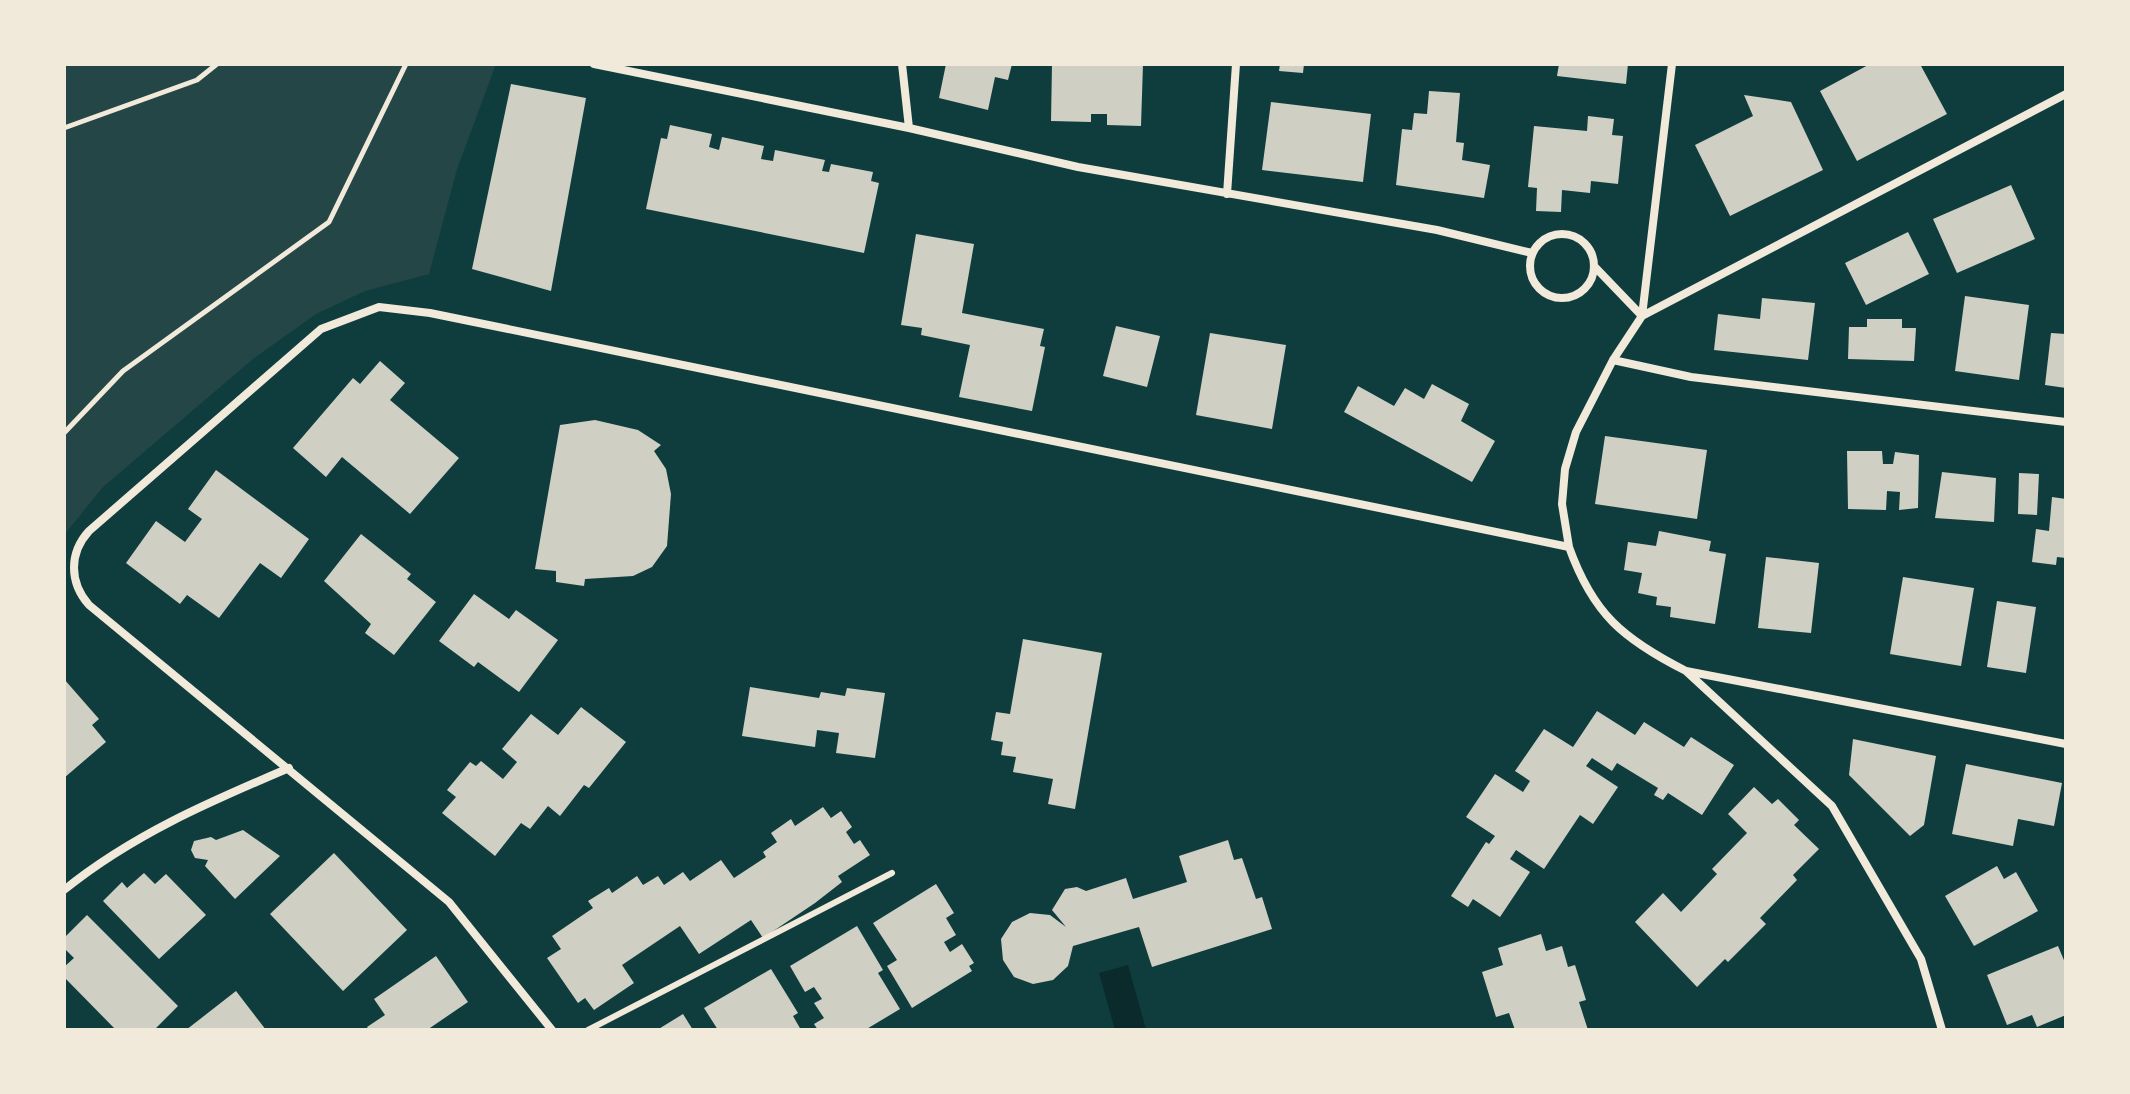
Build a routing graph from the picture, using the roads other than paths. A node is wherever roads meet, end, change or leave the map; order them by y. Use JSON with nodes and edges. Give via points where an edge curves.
{"nodes":[{"id":1,"x":594,"y":64,"type":"edge"},
{"id":2,"x":902,"y":64,"type":"edge"},
{"id":3,"x":1236,"y":64,"type":"edge"},
{"id":4,"x":1672,"y":64,"type":"edge"},
{"id":5,"x":2066,"y":94,"type":"edge"},
{"id":6,"x":909,"y":128,"type":"junction"},
{"id":7,"x":1227,"y":194,"type":"junction"},
{"id":8,"x":1532,"y":253,"type":"junction"},
{"id":9,"x":1594,"y":266,"type":"junction"},
{"id":10,"x":1642,"y":316,"type":"junction"},
{"id":11,"x":1613,"y":360,"type":"junction"},
{"id":12,"x":2066,"y":422,"type":"edge"},
{"id":13,"x":1569,"y":547,"type":"junction"},
{"id":14,"x":1686,"y":671,"type":"junction"},
{"id":15,"x":2066,"y":744,"type":"edge"},
{"id":16,"x":289,"y":768,"type":"junction"},
{"id":17,"x":892,"y":873,"type":"dead end"},
{"id":18,"x":64,"y":890,"type":"edge"},
{"id":19,"x":552,"y":1030,"type":"edge"},
{"id":20,"x":588,"y":1030,"type":"edge"},
{"id":21,"x":1942,"y":1030,"type":"edge"}],
"edges":[{"from":1,"to":6,"type":"street"},
{"from":2,"to":6,"type":"street"},
{"from":3,"to":7,"type":"street"},
{"from":4,"to":10,"type":"street"},
{"from":5,"to":10,"type":"street"},
{"from":6,"to":7,"type":"street"},
{"from":7,"to":8,"type":"street","via":[[1437,230]]},
{"from":8,"to":9,"type":"street","via":[[1554,235],[1568,235],[1581,241]]},
{"from":8,"to":9,"type":"street","via":[[1532,278],[1549,296],[1574,296],[1584,289]]},
{"from":9,"to":10,"type":"street"},
{"from":10,"to":11,"type":"street"},
{"from":11,"to":12,"type":"street","via":[[1691,377]]},
{"from":11,"to":13,"type":"street","via":[[1576,432],[1565,469],[1562,504]]},
{"from":13,"to":14,"type":"street","via":[[1603,614],[1641,648]]},
{"from":13,"to":16,"type":"street","via":[[430,313],[379,307],[321,329],[89,531],[74,559],[73,575],[89,605]]},
{"from":14,"to":15,"type":"street"},
{"from":14,"to":21,"type":"street","via":[[1832,806],[1921,959]]},
{"from":16,"to":18,"type":"street","via":[[142,835]]},
{"from":16,"to":19,"type":"street","via":[[449,902]]},
{"from":17,"to":20,"type":"lane"}]}
